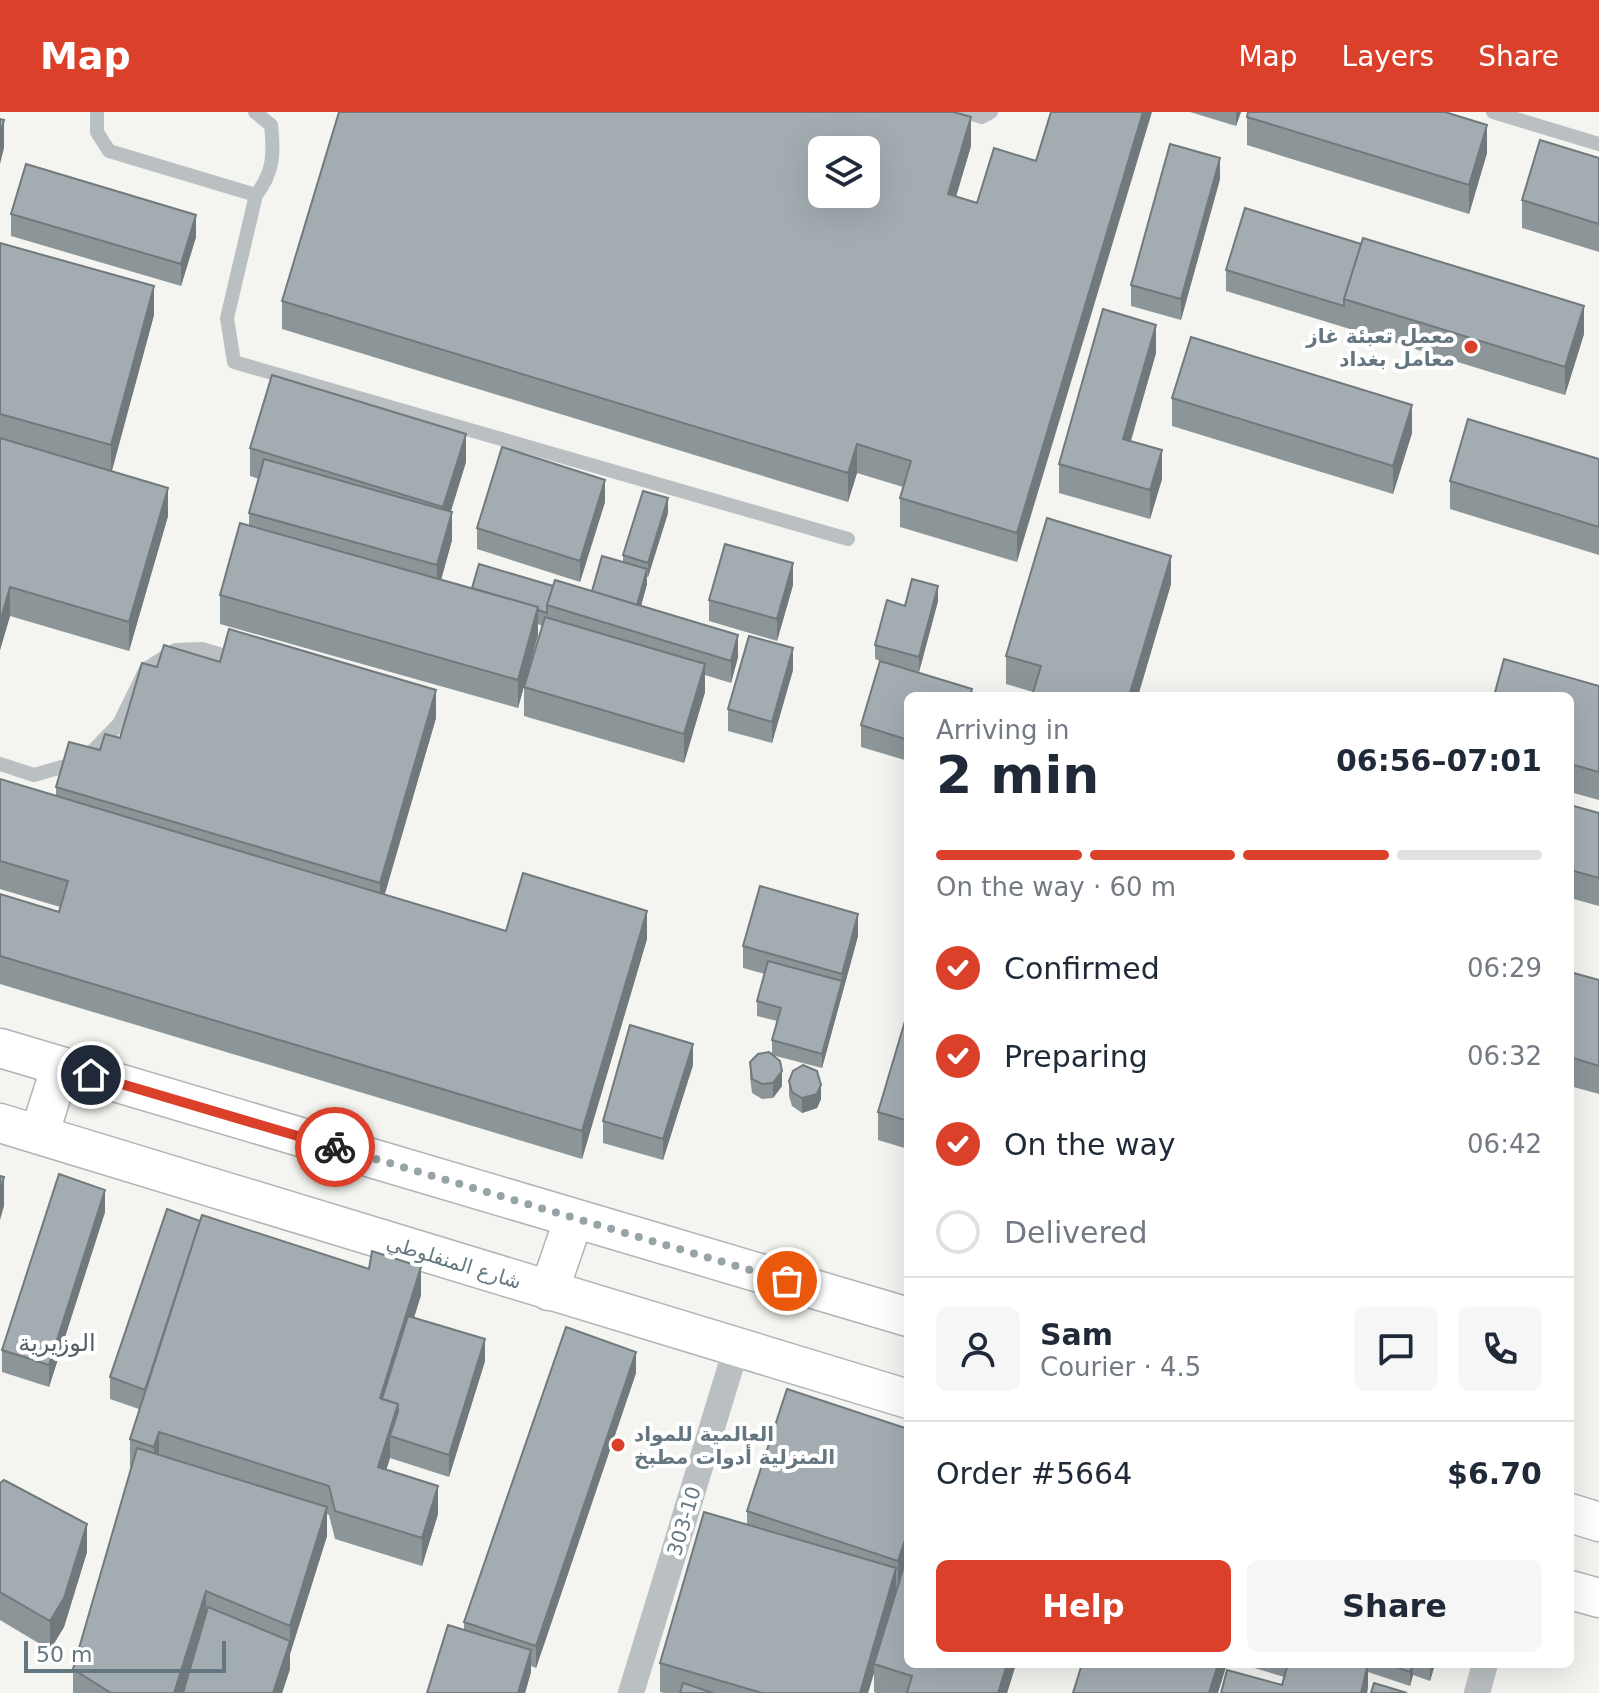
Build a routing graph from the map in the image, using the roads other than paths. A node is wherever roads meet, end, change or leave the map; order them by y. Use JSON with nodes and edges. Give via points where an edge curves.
{"nodes":[{"id":1,"x":97,"y":112,"type":"edge"},
{"id":2,"x":255,"y":112,"type":"edge"},
{"id":3,"x":280,"y":112,"type":"edge"},
{"id":4,"x":966,"y":112,"type":"edge"},
{"id":5,"x":991,"y":112,"type":"edge"},
{"id":6,"x":1493,"y":112,"type":"edge"},
{"id":7,"x":271,"y":125,"type":"junction"},
{"id":8,"x":1599,"y":144,"type":"edge"},
{"id":9,"x":256,"y":195,"type":"junction"},
{"id":10,"x":848,"y":539,"type":"dead end"},
{"id":11,"x":262,"y":666,"type":"edge"},
{"id":12,"x":0,"y":764,"type":"edge"},
{"id":13,"x":0,"y":1048,"type":"edge"},
{"id":14,"x":61,"y":1066,"type":"junction"},
{"id":15,"x":0,"y":1123,"type":"edge"},
{"id":16,"x":39,"y":1135,"type":"junction"},
{"id":17,"x":574,"y":1218,"type":"junction"},
{"id":18,"x":549,"y":1291,"type":"junction"},
{"id":19,"x":904,"y":1316,"type":"edge"},
{"id":20,"x":736,"y":1349,"type":"junction"},
{"id":21,"x":904,"y":1398,"type":"edge"},
{"id":22,"x":1574,"y":1514,"type":"edge"},
{"id":23,"x":1599,"y":1522,"type":"edge"},
{"id":24,"x":1574,"y":1591,"type":"edge"},
{"id":25,"x":1599,"y":1598,"type":"edge"},
{"id":26,"x":1484,"y":1668,"type":"edge"},
{"id":27,"x":631,"y":1693,"type":"edge"},
{"id":28,"x":1477,"y":1693,"type":"edge"}],
"edges":[{"from":1,"to":9,"type":"lane","via":[[97,132],[109,151]]},
{"from":2,"to":7,"type":"lane"},
{"from":3,"to":7,"type":"lane"},
{"from":4,"to":5,"type":"lane","via":[[982,117]]},
{"from":6,"to":8,"type":"lane"},
{"from":7,"to":9,"type":"lane","via":[[274,157]]},
{"from":9,"to":10,"type":"lane","via":[[227,318],[234,362]]},
{"from":11,"to":12,"type":"lane","via":[[202,649],[176,650],[146,669],[119,724],[83,761],[34,775]]},
{"from":13,"to":14,"type":"street"},
{"from":14,"to":16,"type":"street"},
{"from":14,"to":17,"type":"street"},
{"from":15,"to":16,"type":"street","name":"شارع المنفلوطي"},
{"from":16,"to":18,"type":"street","name":"شارع المنفلوطي"},
{"from":17,"to":18,"type":"street"},
{"from":17,"to":19,"type":"street"},
{"from":18,"to":20,"type":"street","name":"شارع المنفلوطي"},
{"from":20,"to":21,"type":"street","name":"شارع المنفلوطي"},
{"from":20,"to":27,"type":"street","name":"303-10"},
{"from":22,"to":23,"type":"street"},
{"from":24,"to":25,"type":"street"},
{"from":26,"to":28,"type":"street"}]}
